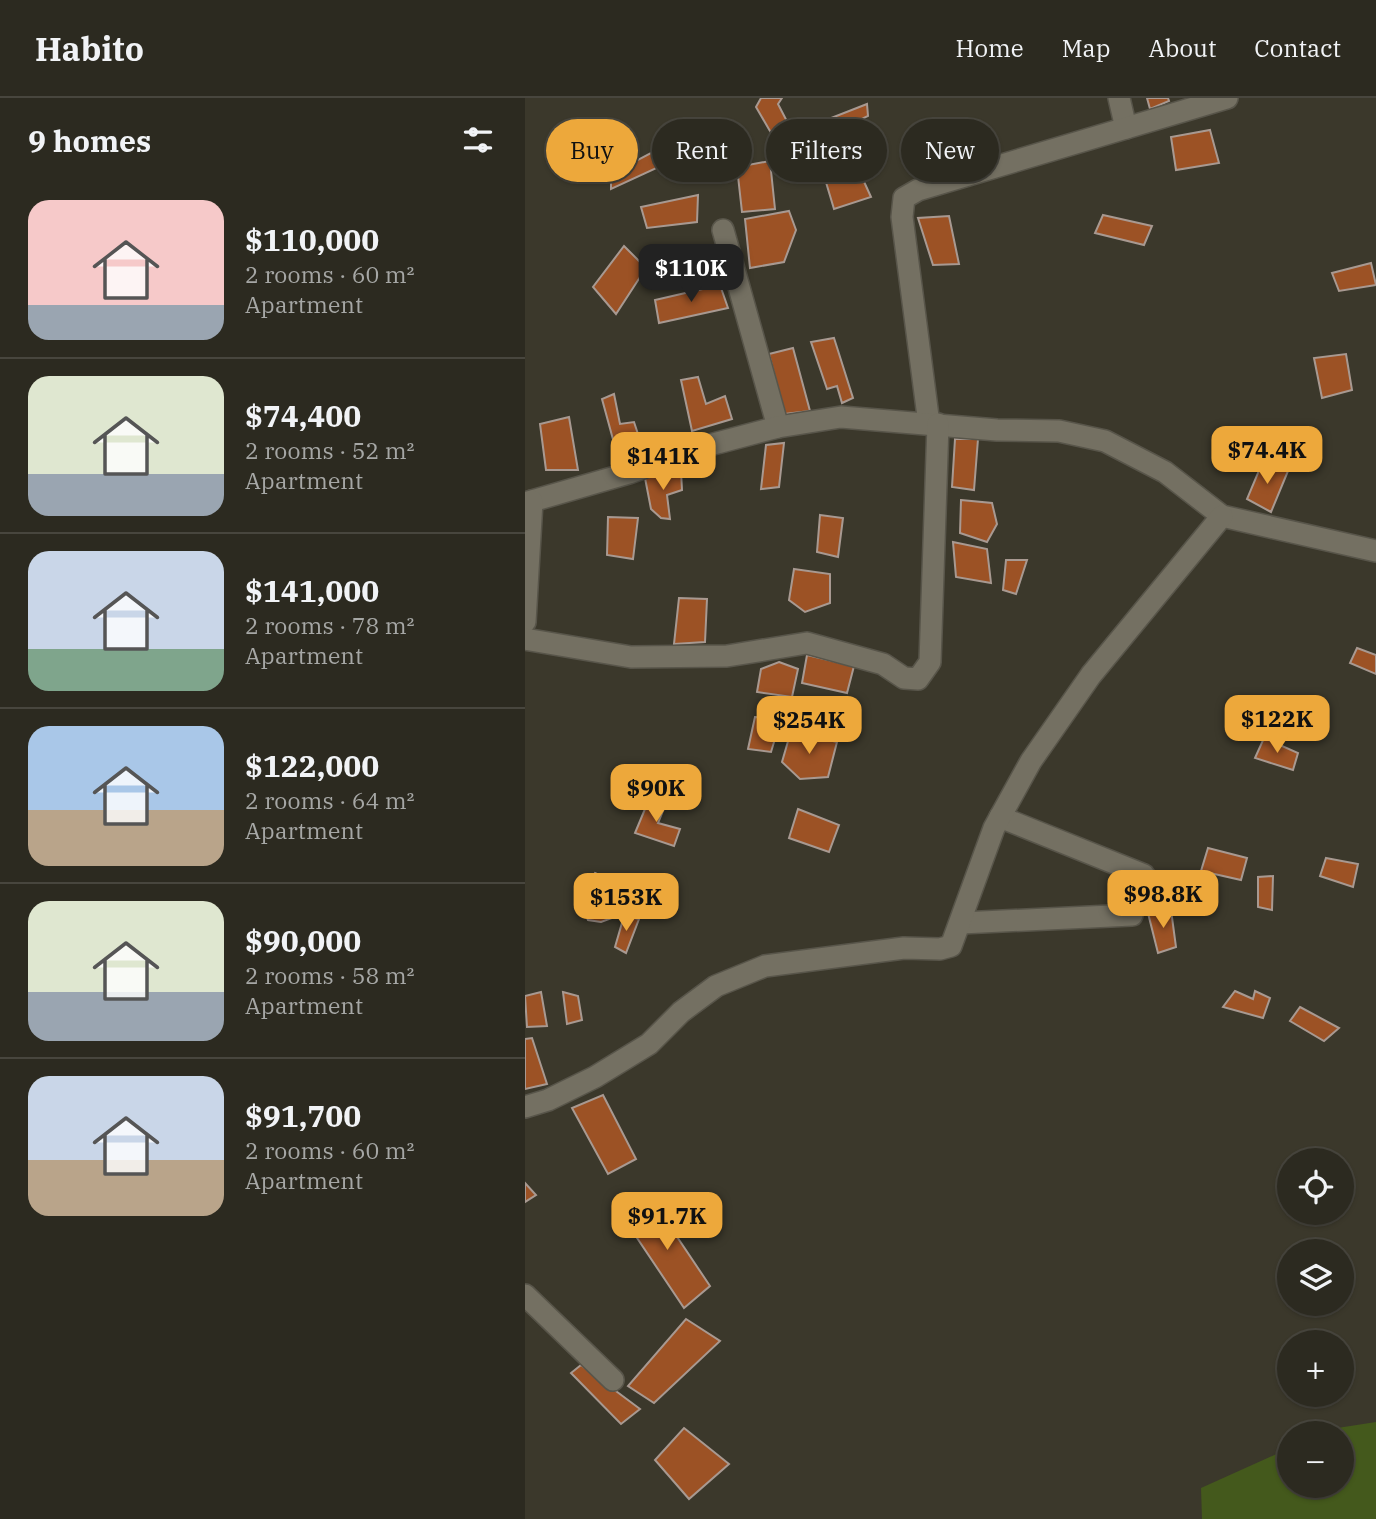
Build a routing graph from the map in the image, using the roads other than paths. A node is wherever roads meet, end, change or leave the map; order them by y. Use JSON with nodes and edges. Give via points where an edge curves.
{"nodes":[{"id":1,"x":1119,"y":98,"type":"edge"},
{"id":2,"x":1227,"y":98,"type":"edge"},
{"id":3,"x":1125,"y":128,"type":"junction"},
{"id":4,"x":723,"y":230,"type":"dead end"},
{"id":5,"x":934,"y":424,"type":"junction"},
{"id":6,"x":778,"y":427,"type":"junction"},
{"id":7,"x":528,"y":502,"type":"edge"},
{"id":8,"x":1222,"y":516,"type":"junction"},
{"id":9,"x":1376,"y":551,"type":"edge"},
{"id":10,"x":525,"y":622,"type":"edge"},
{"id":11,"x":525,"y":639,"type":"edge"},
{"id":12,"x":1000,"y":817,"type":"junction"},
{"id":13,"x":961,"y":923,"type":"junction"},
{"id":14,"x":525,"y":1107,"type":"edge"},
{"id":15,"x":525,"y":1295,"type":"edge"},
{"id":16,"x":613,"y":1380,"type":"dead end"}],
"edges":[{"from":1,"to":3,"type":"street"},
{"from":2,"to":3,"type":"street"},
{"from":3,"to":5,"type":"street","via":[[904,198],[902,217]]},
{"from":4,"to":6,"type":"street"},
{"from":5,"to":6,"type":"street","via":[[841,417]]},
{"from":5,"to":8,"type":"street","via":[[1059,431],[1105,441],[1165,472]]},
{"from":5,"to":11,"type":"street","via":[[930,662],[918,678],[904,678],[883,664],[807,643],[727,656],[631,657]]},
{"from":6,"to":7,"type":"street"},
{"from":7,"to":10,"type":"street"},
{"from":8,"to":9,"type":"street"},
{"from":8,"to":12,"type":"street","via":[[1091,675],[1031,761]]},
{"from":12,"to":13,"type":"street"},
{"from":12,"to":13,"type":"street","via":[[1144,875],[1132,915]]},
{"from":13,"to":14,"type":"street","via":[[951,946],[940,949],[904,948],[765,965],[716,986],[649,1044],[560,1094]]},
{"from":15,"to":16,"type":"street"}]}
